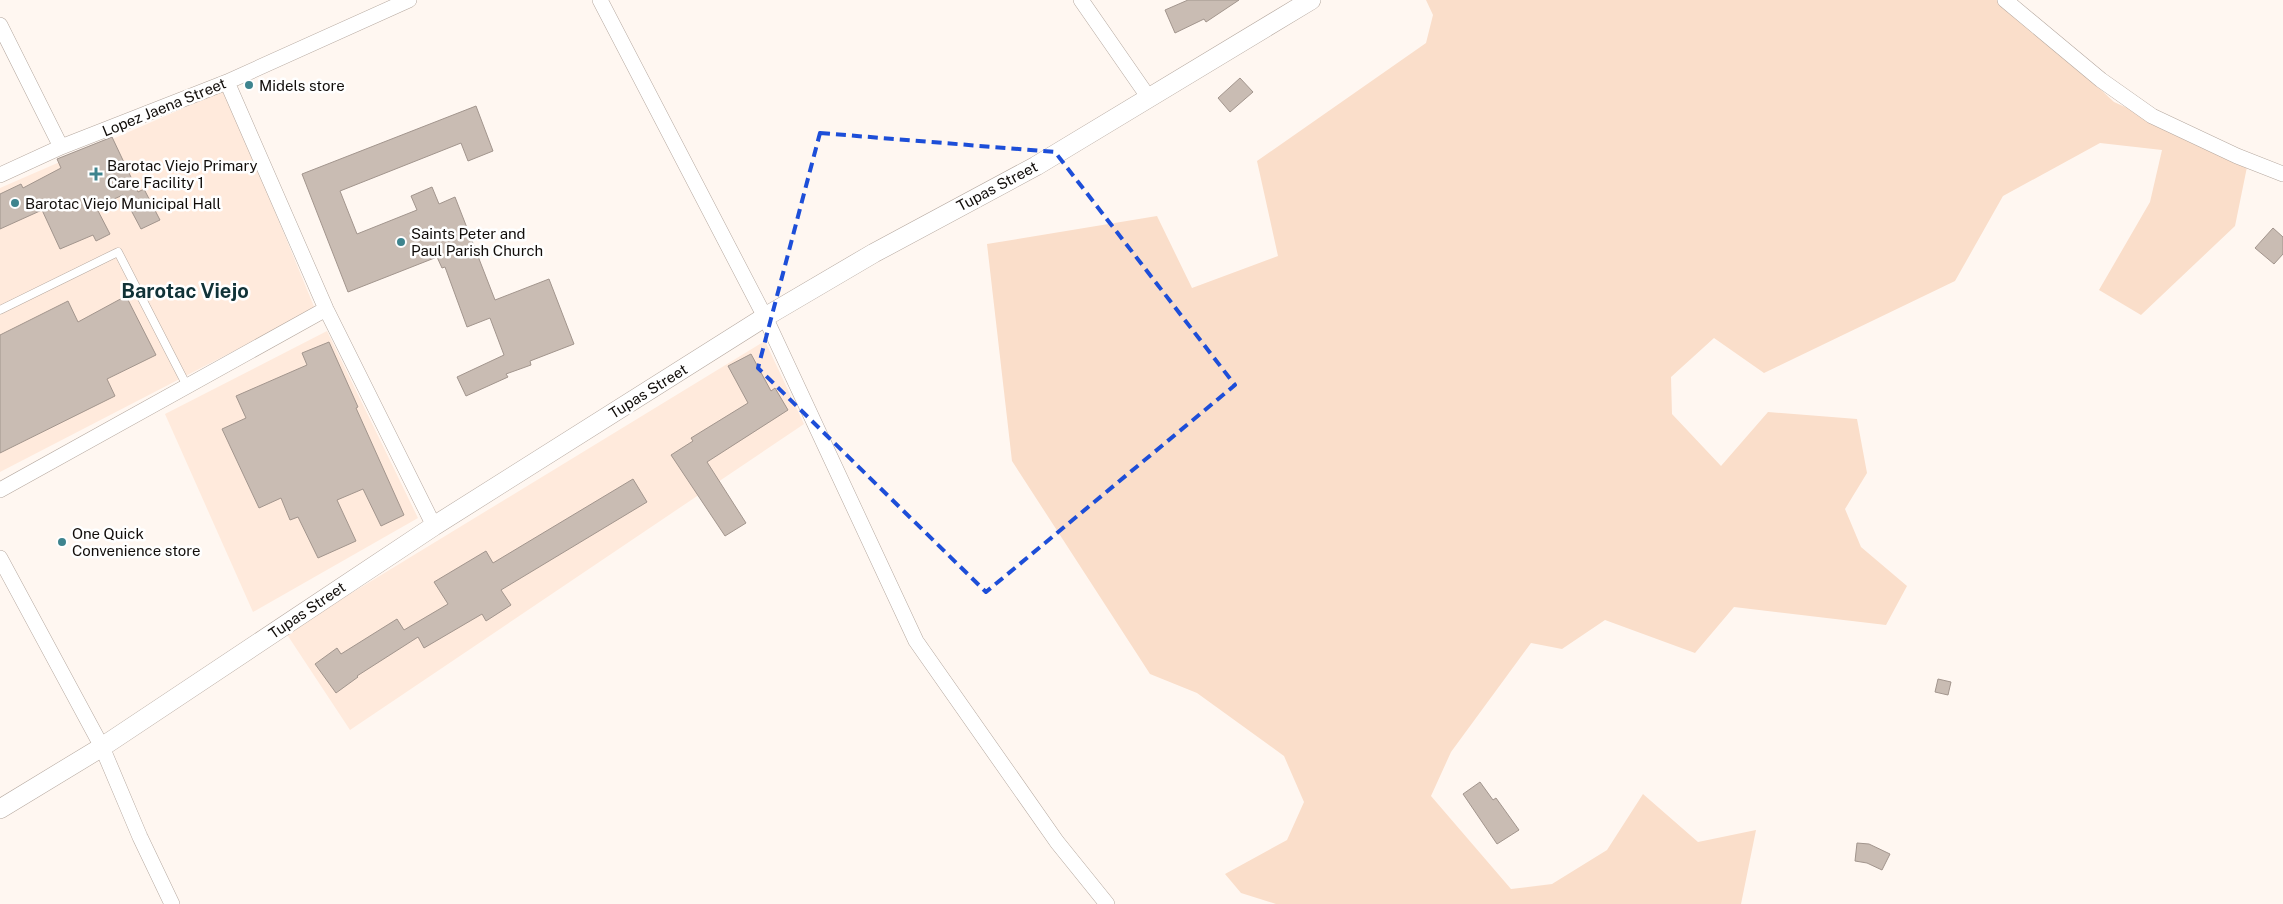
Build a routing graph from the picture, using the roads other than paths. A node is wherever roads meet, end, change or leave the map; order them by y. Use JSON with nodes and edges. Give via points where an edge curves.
{"nodes":[{"id":1,"x":409,"y":0,"type":"edge"},
{"id":2,"x":600,"y":0,"type":"edge"},
{"id":3,"x":1081,"y":0,"type":"edge"},
{"id":4,"x":1311,"y":0,"type":"edge"},
{"id":5,"x":2005,"y":0,"type":"edge"},
{"id":6,"x":0,"y":25,"type":"edge"},
{"id":7,"x":227,"y":82,"type":"junction"},
{"id":8,"x":1149,"y":98,"type":"junction"},
{"id":9,"x":62,"y":148,"type":"junction"},
{"id":10,"x":2283,"y":174,"type":"edge"},
{"id":11,"x":0,"y":175,"type":"edge"},
{"id":12,"x":326,"y":309,"type":"junction"},
{"id":13,"x":0,"y":310,"type":"edge"},
{"id":14,"x":765,"y":317,"type":"junction"},
{"id":15,"x":187,"y":386,"type":"junction"},
{"id":16,"x":0,"y":490,"type":"edge"},
{"id":17,"x":434,"y":526,"type":"junction"},
{"id":18,"x":0,"y":558,"type":"edge"},
{"id":19,"x":102,"y":747,"type":"junction"},
{"id":20,"x":0,"y":809,"type":"edge"},
{"id":21,"x":172,"y":904,"type":"edge"},
{"id":22,"x":1107,"y":904,"type":"edge"}],
"edges":[{"from":1,"to":7,"type":"street","name":"Lopez Jaena Street"},
{"from":2,"to":14,"type":"street"},
{"from":3,"to":8,"type":"street"},
{"from":4,"to":8,"type":"street","name":"Tupas Street"},
{"from":5,"to":10,"type":"street","via":[[2102,80],[2152,116]]},
{"from":6,"to":9,"type":"street"},
{"from":7,"to":9,"type":"street","name":"Lopez Jaena Street"},
{"from":7,"to":12,"type":"street"},
{"from":8,"to":14,"type":"street","name":"Tupas Street","via":[[1036,166],[874,252]]},
{"from":9,"to":11,"type":"street","name":"Lopez Jaena Street"},
{"from":12,"to":15,"type":"street"},
{"from":12,"to":17,"type":"street"},
{"from":13,"to":15,"type":"lane","via":[[118,252]]},
{"from":14,"to":17,"type":"street","name":"Tupas Street"},
{"from":14,"to":22,"type":"street","via":[[916,641],[1057,842]]},
{"from":15,"to":16,"type":"street"},
{"from":17,"to":19,"type":"street","name":"Tupas Street"},
{"from":18,"to":19,"type":"street"},
{"from":19,"to":20,"type":"street","name":"Tupas Street"},
{"from":19,"to":21,"type":"street"}]}
